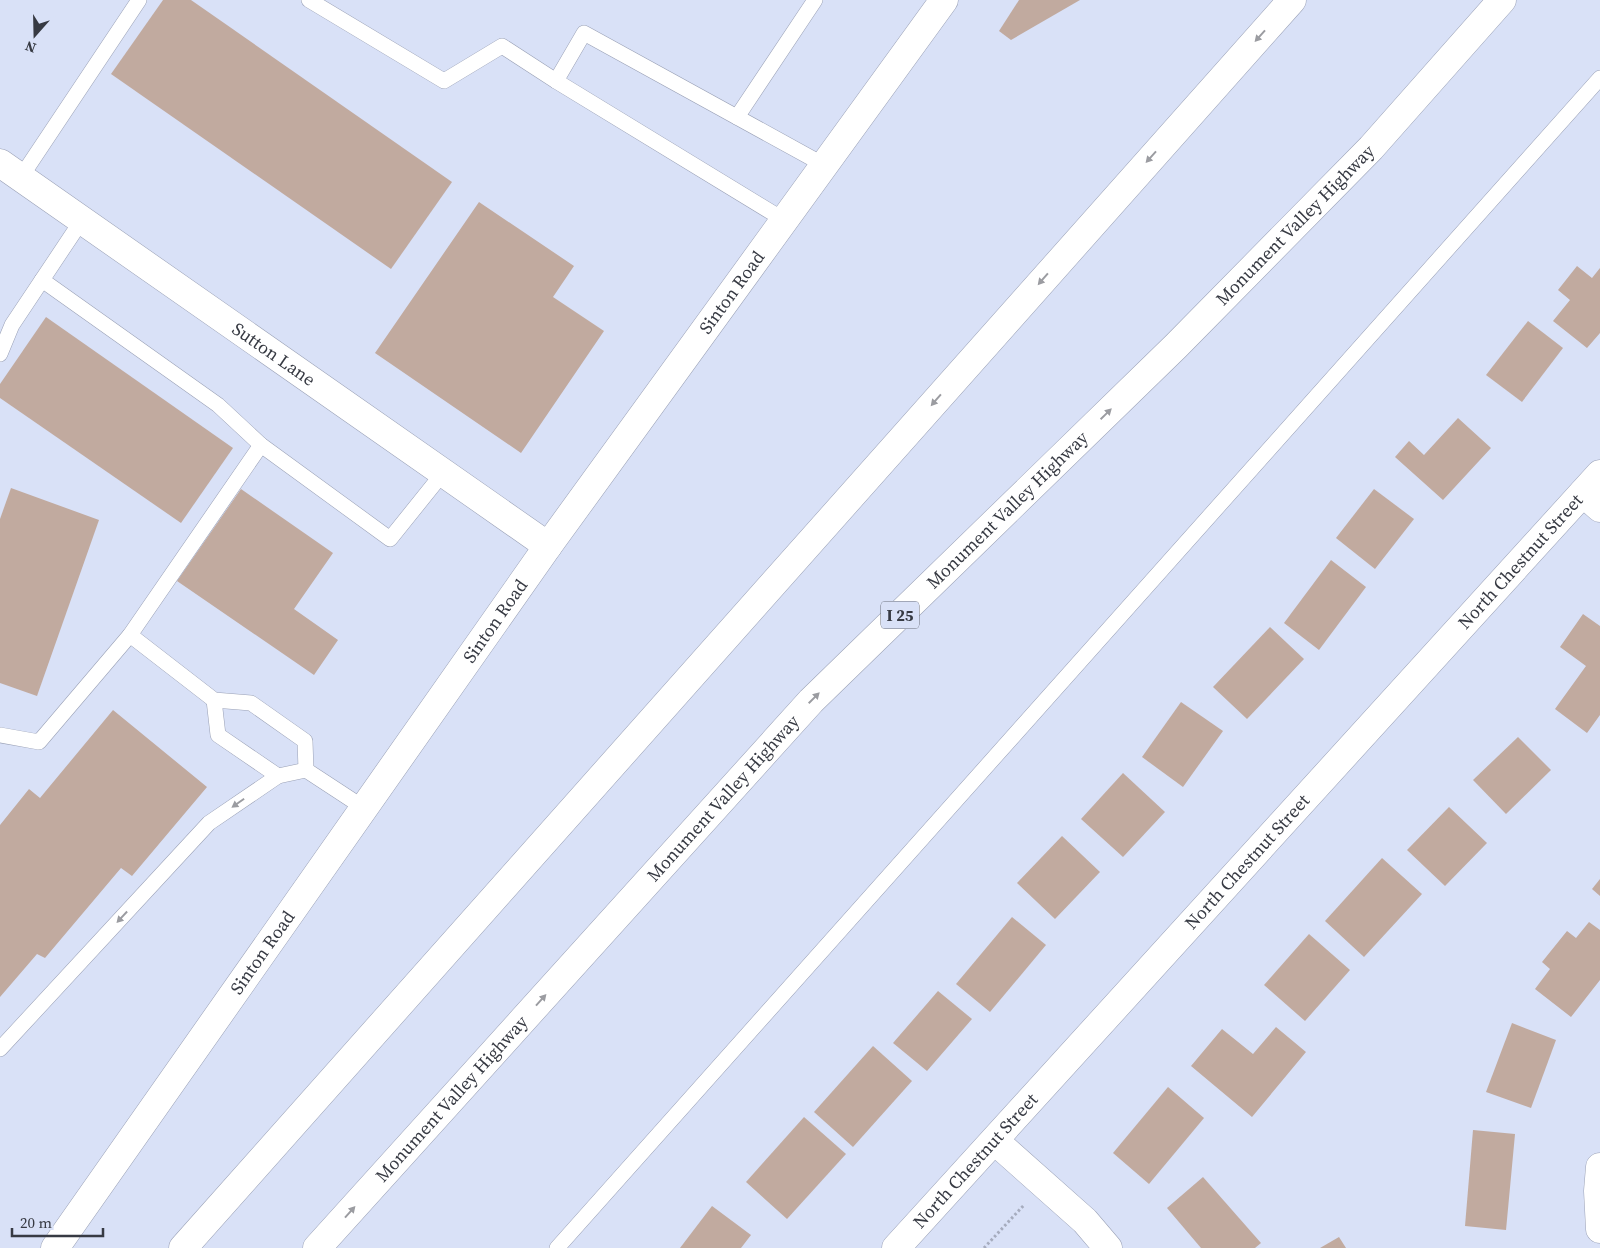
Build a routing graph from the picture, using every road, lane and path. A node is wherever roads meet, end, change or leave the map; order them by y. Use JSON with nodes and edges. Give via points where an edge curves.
{"nodes":[{"id":1,"x":139,"y":0,"type":"edge"},
{"id":2,"x":309,"y":0,"type":"edge"},
{"id":3,"x":816,"y":0,"type":"edge"},
{"id":4,"x":944,"y":0,"type":"edge"},
{"id":5,"x":1292,"y":0,"type":"edge"},
{"id":6,"x":1502,"y":0,"type":"edge"},
{"id":7,"x":1600,"y":78,"type":"edge"},
{"id":8,"x":556,"y":81,"type":"junction"},
{"id":9,"x":737,"y":117,"type":"junction"},
{"id":10,"x":824,"y":165,"type":"junction"},
{"id":11,"x":10,"y":170,"type":"edge"},
{"id":12,"x":82,"y":220,"type":"junction"},
{"id":13,"x":784,"y":220,"type":"junction"},
{"id":14,"x":42,"y":280,"type":"junction"},
{"id":15,"x":0,"y":354,"type":"edge"},
{"id":16,"x":261,"y":445,"type":"junction"},
{"id":17,"x":443,"y":473,"type":"junction"},
{"id":18,"x":1594,"y":492,"type":"edge"},
{"id":19,"x":548,"y":546,"type":"junction"},
{"id":20,"x":130,"y":636,"type":"junction"},
{"id":21,"x":214,"y":700,"type":"junction"},
{"id":22,"x":0,"y":735,"type":"edge"},
{"id":23,"x":306,"y":770,"type":"junction"},
{"id":24,"x":278,"y":776,"type":"junction"},
{"id":25,"x":364,"y":808,"type":"junction"},
{"id":26,"x":0,"y":1049,"type":"edge"},
{"id":27,"x":995,"y":1141,"type":"junction"},
{"id":28,"x":1600,"y":1167,"type":"edge"},
{"id":29,"x":1044,"y":1185,"type":"junction"},
{"id":30,"x":1600,"y":1229,"type":"edge"},
{"id":31,"x":55,"y":1248,"type":"edge"},
{"id":32,"x":183,"y":1248,"type":"edge"},
{"id":33,"x":317,"y":1248,"type":"edge"},
{"id":34,"x":557,"y":1248,"type":"edge"},
{"id":35,"x":896,"y":1248,"type":"edge"},
{"id":36,"x":984,"y":1248,"type":"edge"},
{"id":37,"x":1108,"y":1248,"type":"edge"}],
"edges":[{"from":1,"to":11,"type":"lane"},
{"from":2,"to":8,"type":"lane","via":[[444,81],[502,46]]},
{"from":3,"to":9,"type":"lane"},
{"from":4,"to":10,"type":"main road","name":"Sinton Road"},
{"from":5,"to":32,"type":"main road","one_way":true},
{"from":33,"to":6,"type":"main road","name":"Monument Valley Highway","number":"I 25","one_way":true,"via":[[811,702],[1176,346],[1371,148]]},
{"from":7,"to":34,"type":"lane"},
{"from":8,"to":9,"type":"lane","via":[[584,33]]},
{"from":8,"to":13,"type":"lane"},
{"from":9,"to":10,"type":"lane"},
{"from":10,"to":13,"type":"main road","name":"Sinton Road"},
{"from":11,"to":12,"type":"main road","name":"Sutton Lane"},
{"from":12,"to":14,"type":"lane"},
{"from":12,"to":17,"type":"main road","name":"Sutton Lane"},
{"from":13,"to":19,"type":"main road","name":"Sinton Road"},
{"from":14,"to":15,"type":"lane","via":[[12,325]]},
{"from":14,"to":16,"type":"lane","via":[[218,405]]},
{"from":16,"to":17,"type":"lane","via":[[390,539]]},
{"from":16,"to":20,"type":"lane"},
{"from":17,"to":19,"type":"main road","name":"Sutton Lane"},
{"from":18,"to":27,"type":"main road","name":"North Chestnut Street"},
{"from":19,"to":25,"type":"main road","name":"Sinton Road"},
{"from":20,"to":21,"type":"lane"},
{"from":20,"to":22,"type":"lane","via":[[38,742]]},
{"from":21,"to":23,"type":"lane","via":[[250,703],[305,741]]},
{"from":21,"to":24,"type":"lane","via":[[218,735]]},
{"from":23,"to":24,"type":"lane"},
{"from":23,"to":25,"type":"lane"},
{"from":24,"to":26,"type":"lane","one_way":true,"via":[[209,823]]},
{"from":25,"to":31,"type":"main road","name":"Sinton Road"},
{"from":27,"to":29,"type":"main road"},
{"from":27,"to":35,"type":"main road","name":"North Chestnut Street"},
{"from":28,"to":30,"type":"main road"},
{"from":29,"to":36,"type":"path"},
{"from":29,"to":37,"type":"main road","via":[[1085,1221]]}]}
